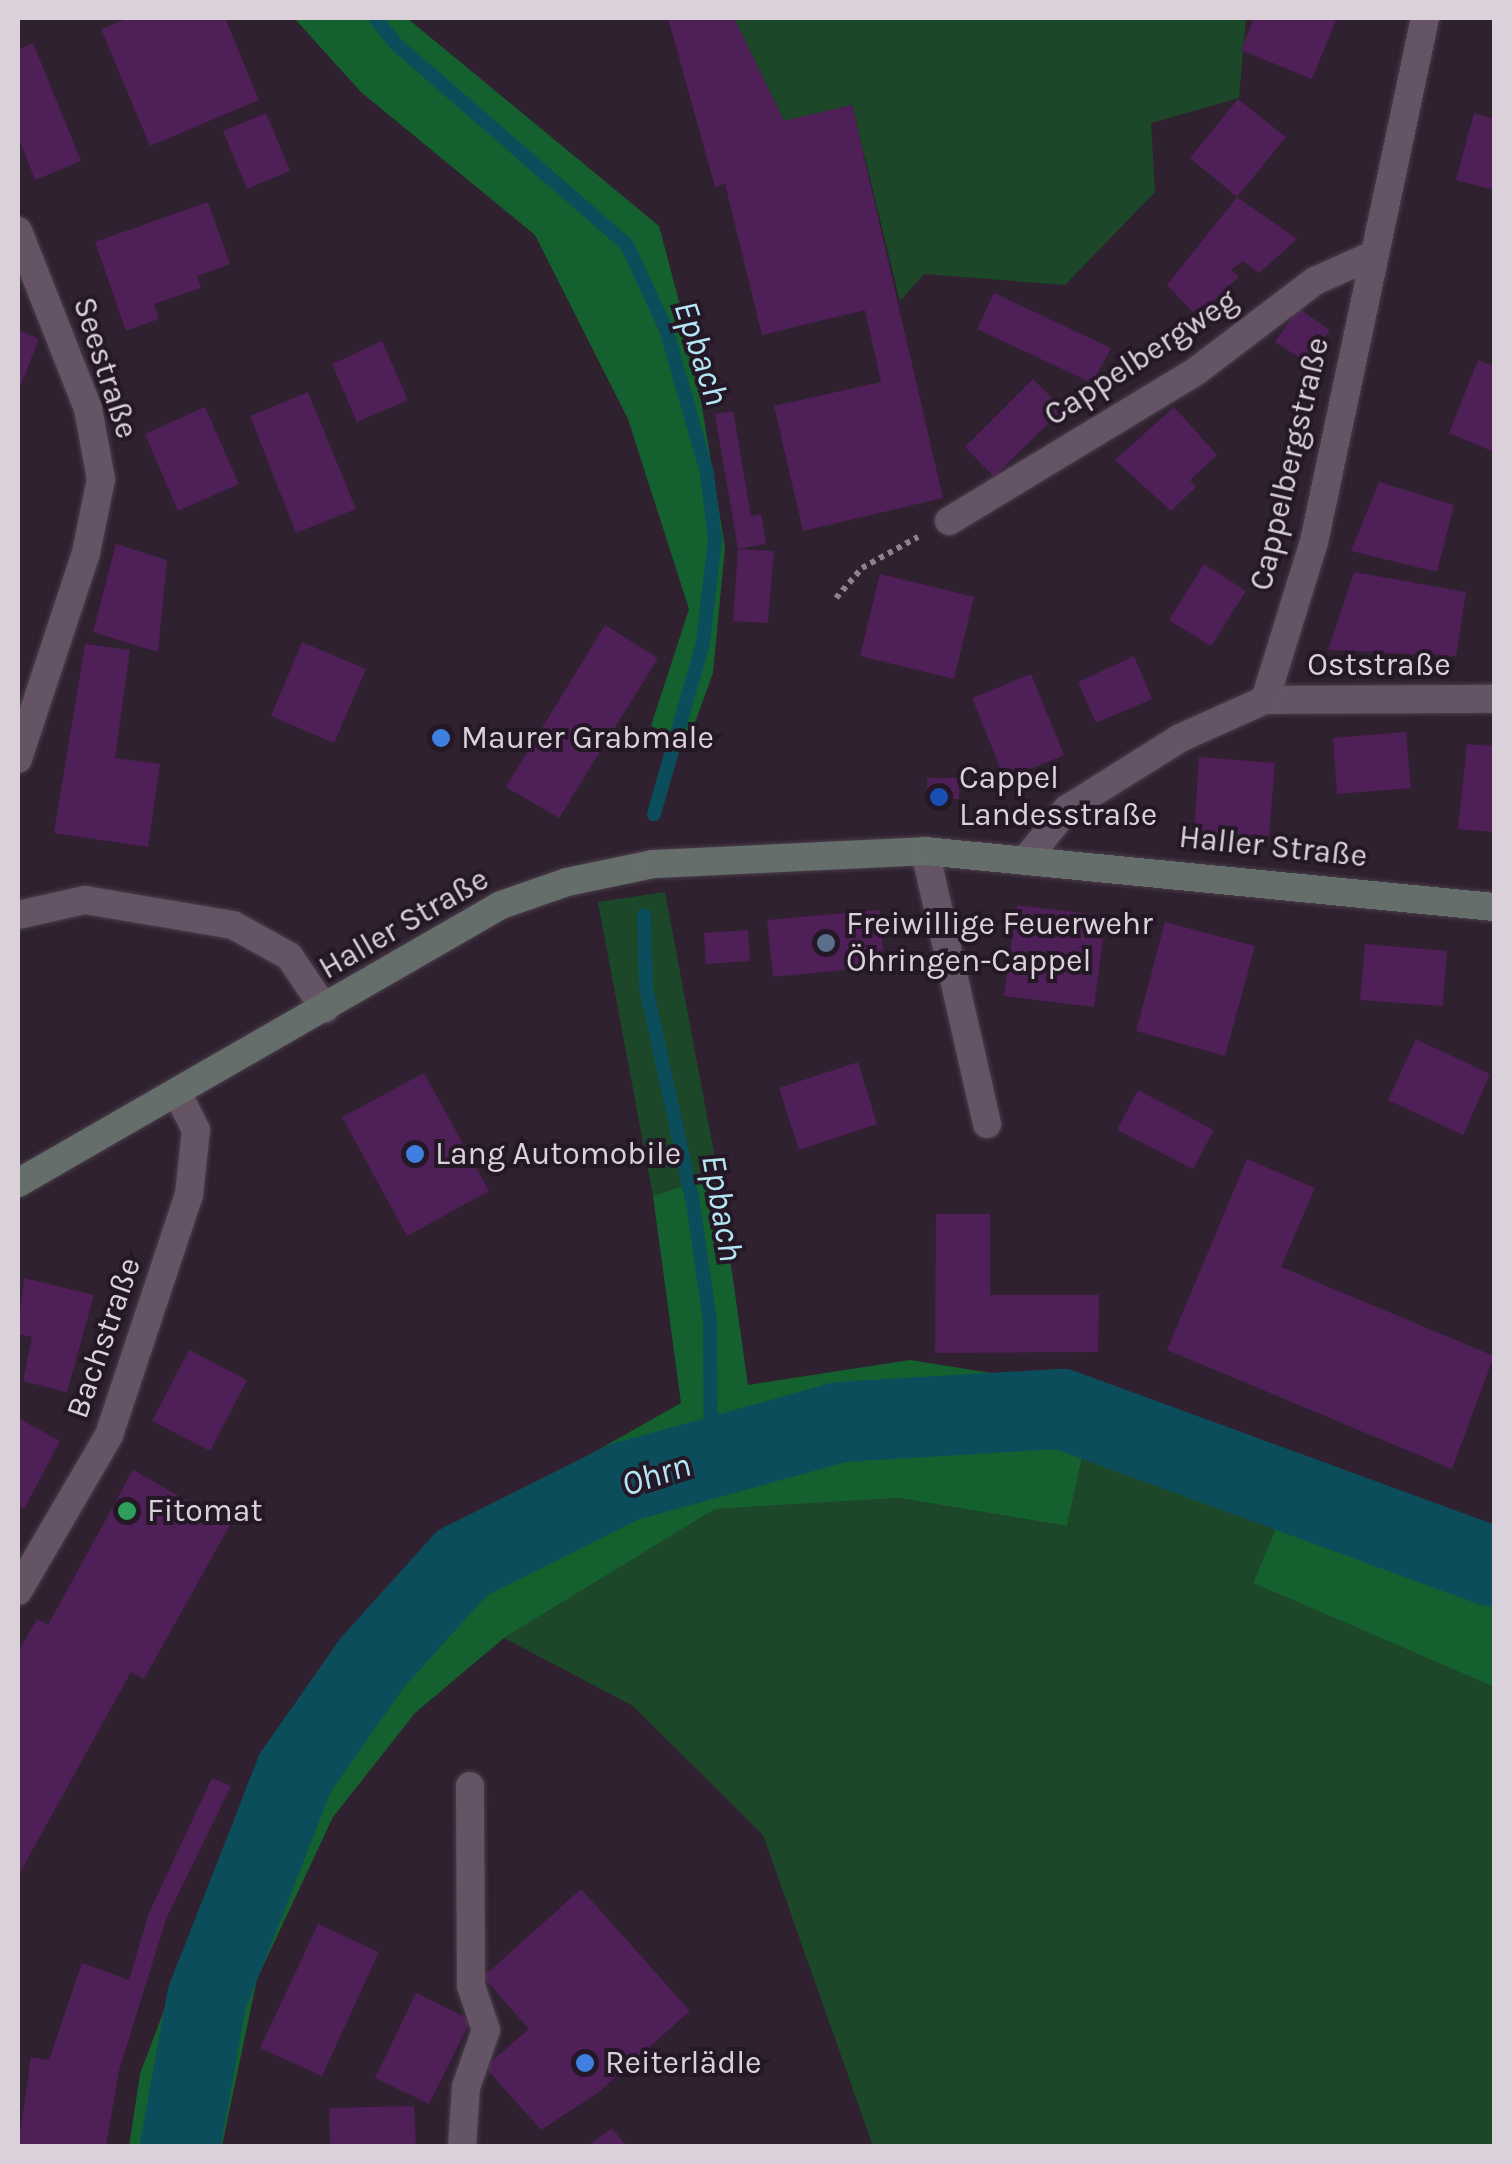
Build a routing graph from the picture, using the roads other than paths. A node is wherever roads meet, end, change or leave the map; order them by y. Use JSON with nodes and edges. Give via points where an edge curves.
{"nodes":[{"id":1,"x":1425,"y":18,"type":"edge"},
{"id":2,"x":18,"y":231,"type":"edge"},
{"id":3,"x":1371,"y":256,"type":"junction"},
{"id":4,"x":949,"y":521,"type":"road end"},
{"id":5,"x":1494,"y":699,"type":"edge"},
{"id":6,"x":1264,"y":700,"type":"junction"},
{"id":7,"x":18,"y":759,"type":"edge"},
{"id":8,"x":924,"y":850,"type":"junction"},
{"id":9,"x":1027,"y":858,"type":"junction"},
{"id":10,"x":1494,"y":906,"type":"edge"},
{"id":11,"x":18,"y":915,"type":"edge"},
{"id":12,"x":324,"y":1009,"type":"junction"},
{"id":13,"x":177,"y":1092,"type":"junction"},
{"id":14,"x":987,"y":1124,"type":"dead end"},
{"id":15,"x":18,"y":1182,"type":"edge"},
{"id":16,"x":18,"y":1588,"type":"edge"},
{"id":17,"x":470,"y":1786,"type":"dead end"},
{"id":18,"x":462,"y":2146,"type":"edge"}],
"edges":[{"from":1,"to":3,"type":"street","name":"Cappelbergstraße"},
{"from":2,"to":7,"type":"street","name":"Seestraße","via":[[88,408],[102,479],[86,553]]},
{"from":3,"to":4,"type":"street","name":"Cappelbergweg","via":[[1315,281],[1195,372]]},
{"from":3,"to":6,"type":"street","name":"Cappelbergstraße","via":[[1314,542]]},
{"from":5,"to":6,"type":"street","name":"Oststraße"},
{"from":6,"to":9,"type":"street","via":[[1180,738],[1067,809]]},
{"from":8,"to":9,"type":"main road","name":"Haller Straße"},
{"from":8,"to":12,"type":"main road","name":"Haller Straße","via":[[653,864],[567,882],[502,905]]},
{"from":8,"to":14,"type":"street"},
{"from":9,"to":10,"type":"main road","name":"Haller Straße"},
{"from":11,"to":12,"type":"street","via":[[86,900],[233,925],[289,956]]},
{"from":12,"to":13,"type":"main road","name":"Haller Straße"},
{"from":13,"to":15,"type":"main road","name":"Haller Straße"},
{"from":13,"to":16,"type":"street","name":"Bachstraße","via":[[196,1130],[189,1195],[109,1435]]},
{"from":17,"to":18,"type":"street","via":[[470,1986],[486,2030],[466,2088]]}]}
